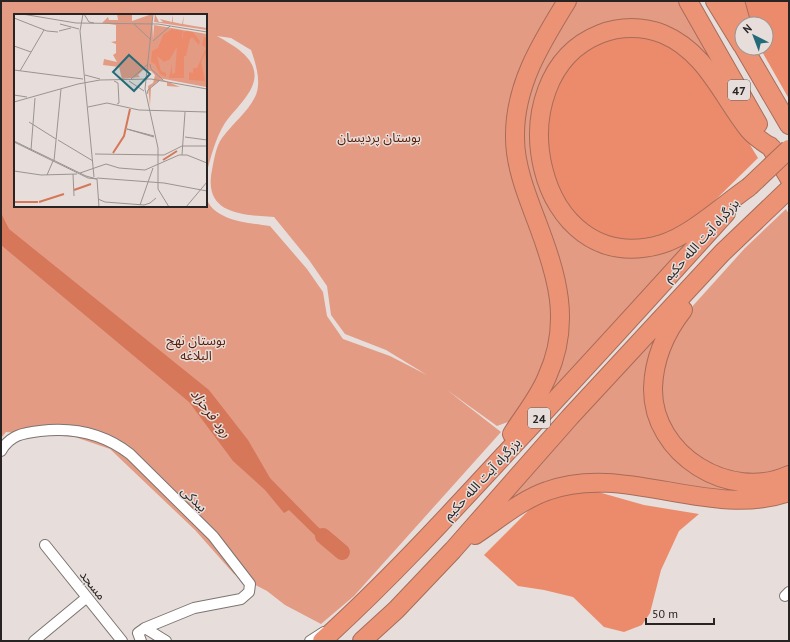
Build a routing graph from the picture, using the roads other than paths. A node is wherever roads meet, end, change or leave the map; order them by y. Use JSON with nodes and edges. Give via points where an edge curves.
{"nodes":[{"id":1,"x":567,"y":1,"type":"edge"},
{"id":2,"x":688,"y":1,"type":"edge"},
{"id":3,"x":715,"y":1,"type":"edge"},
{"id":4,"x":735,"y":1,"type":"edge"},
{"id":5,"x":739,"y":16,"type":"edge"},
{"id":6,"x":734,"y":32,"type":"edge"},
{"id":7,"x":751,"y":56,"type":"edge"},
{"id":8,"x":789,"y":125,"type":"edge"},
{"id":9,"x":780,"y":149,"type":"edge"},
{"id":10,"x":789,"y":178,"type":"edge"},
{"id":11,"x":749,"y":187,"type":"junction"},
{"id":12,"x":789,"y":189,"type":"edge"},
{"id":13,"x":722,"y":252,"type":"junction"},
{"id":14,"x":1,"y":451,"type":"edge"},
{"id":15,"x":789,"y":475,"type":"edge"},
{"id":16,"x":484,"y":477,"type":"junction"},
{"id":17,"x":789,"y":492,"type":"edge"},
{"id":18,"x":45,"y":545,"type":"dead end"},
{"id":19,"x":453,"y":550,"type":"junction"},
{"id":20,"x":86,"y":598,"type":"junction"},
{"id":21,"x":366,"y":602,"type":"junction"},
{"id":22,"x":146,"y":628,"type":"junction"},
{"id":23,"x":34,"y":641,"type":"edge"},
{"id":24,"x":122,"y":641,"type":"edge"},
{"id":25,"x":141,"y":641,"type":"edge"},
{"id":26,"x":166,"y":641,"type":"edge"},
{"id":27,"x":310,"y":641,"type":"edge"},
{"id":28,"x":322,"y":641,"type":"edge"},
{"id":29,"x":362,"y":641,"type":"edge"}],
"edges":[{"from":1,"to":16,"type":"highway","via":[[526,76],[519,98],[514,138],[523,184],[555,272],[560,305],[558,341],[547,378]]},
{"from":2,"to":9,"type":"highway","number":"47"},
{"from":3,"to":6,"type":"highway"},
{"from":4,"to":5,"type":"highway"},
{"from":7,"to":8,"type":"highway","number":"47"},
{"from":9,"to":10,"type":"highway","number":"47"},
{"from":9,"to":11,"type":"highway","number":"24","bridge":true},
{"from":9,"to":11,"type":"highway","via":[[750,131],[714,77],[695,55],[662,34],[635,28],[606,32],[580,45],[558,69],[549,86],[540,122],[539,140],[543,168],[547,184],[559,209],[566,219],[586,236],[614,248],[632,250],[662,244],[689,230]]},
{"from":11,"to":16,"type":"highway","name":"بزرگراه آیت الله حکیم","number":"24"},
{"from":12,"to":13,"type":"highway","name":"بزرگراه آیت الله حکیم","number":"24"},
{"from":13,"to":15,"type":"highway","via":[[697,293],[674,322],[659,352],[654,370],[653,389],[660,422],[691,462],[714,476],[747,483],[766,482]]},
{"from":13,"to":19,"type":"highway","name":"بزرگراه آیت الله حکیم","number":"24","via":[[570,417]]},
{"from":14,"to":22,"type":"street","name":"بیدکی","via":[[16,434],[62,429],[81,430],[121,447],[218,542],[250,584],[250,589],[241,599],[194,608]]},
{"from":16,"to":21,"type":"highway","name":"بزرگراه آیت الله حکیم","number":"24"},
{"from":17,"to":19,"type":"highway","via":[[768,498],[726,500],[610,484],[576,483],[533,496]]},
{"from":18,"to":20,"type":"street","name":"مسجد"},
{"from":19,"to":29,"type":"highway","name":"بزرگراه آیت الله حکیم","number":"24","via":[[396,610]]},
{"from":20,"to":23,"type":"street"},
{"from":20,"to":24,"type":"street","name":"مسجد"},
{"from":21,"to":27,"type":"street"},
{"from":21,"to":28,"type":"highway","name":"بزرگراه آیت الله حکیم","number":"24"},
{"from":22,"to":25,"type":"street","via":[[138,633]]},
{"from":22,"to":26,"type":"street"}]}
